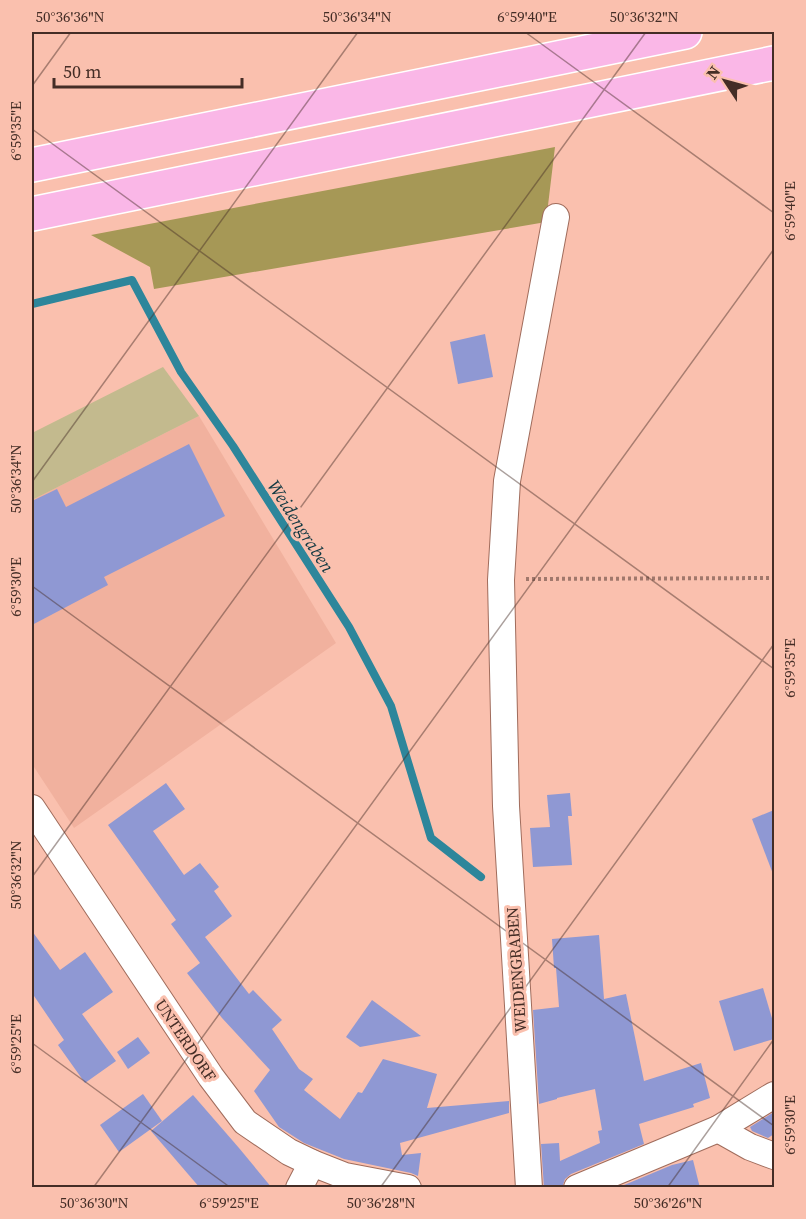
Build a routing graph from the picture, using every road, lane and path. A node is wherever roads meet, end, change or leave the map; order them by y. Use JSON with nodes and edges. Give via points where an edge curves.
{"nodes":[{"id":1,"x":685,"y":32,"type":"edge"},
{"id":2,"x":774,"y":63,"type":"edge"},
{"id":3,"x":32,"y":165,"type":"edge"},
{"id":4,"x":32,"y":214,"type":"edge"},
{"id":5,"x":556,"y":217,"type":"dead end"},
{"id":6,"x":774,"y":578,"type":"edge"},
{"id":7,"x":501,"y":580,"type":"junction"},
{"id":8,"x":32,"y":808,"type":"edge"},
{"id":9,"x":774,"y":1095,"type":"edge"},
{"id":10,"x":718,"y":1128,"type":"junction"},
{"id":11,"x":774,"y":1156,"type":"edge"},
{"id":12,"x":312,"y":1163,"type":"junction"},
{"id":13,"x":299,"y":1188,"type":"edge"},
{"id":14,"x":408,"y":1188,"type":"edge"},
{"id":15,"x":529,"y":1188,"type":"edge"},
{"id":16,"x":577,"y":1188,"type":"edge"}],
"edges":[{"from":1,"to":3,"type":"highway"},
{"from":2,"to":4,"type":"highway"},
{"from":5,"to":7,"type":"street","name":"WEIDENGRABEN","via":[[507,481]]},
{"from":6,"to":7,"type":"path"},
{"from":7,"to":15,"type":"street","name":"WEIDENGRABEN","via":[[506,806]]},
{"from":8,"to":12,"type":"street","name":"UNTERDORF","via":[[204,1067],[245,1122]]},
{"from":9,"to":10,"type":"street"},
{"from":10,"to":11,"type":"street"},
{"from":10,"to":16,"type":"street"},
{"from":12,"to":13,"type":"street"},
{"from":12,"to":14,"type":"street","name":"UNTERDORF","via":[[345,1176]]}]}
